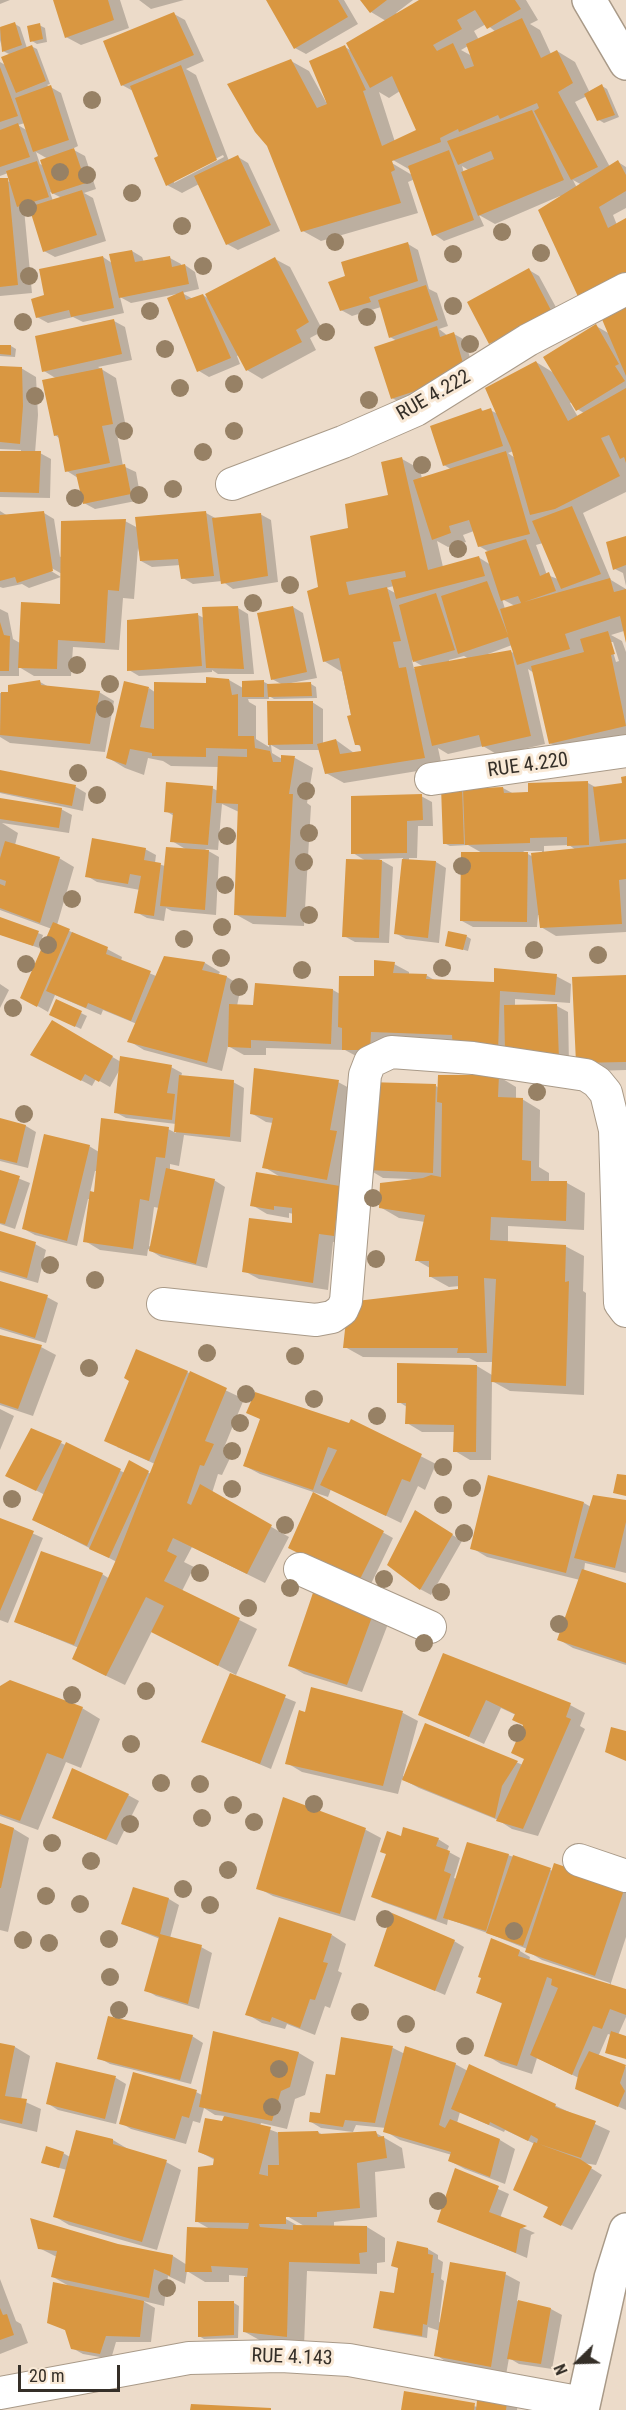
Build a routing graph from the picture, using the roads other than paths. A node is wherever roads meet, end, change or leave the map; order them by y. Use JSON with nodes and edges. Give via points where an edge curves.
{"nodes":[{"id":1,"x":589,"y":0,"type":"edge"},
{"id":2,"x":626,"y":63,"type":"edge"},
{"id":3,"x":626,"y":289,"type":"edge"},
{"id":4,"x":232,"y":484,"type":"dead end"},
{"id":5,"x":626,"y":751,"type":"edge"},
{"id":6,"x":430,"y":779,"type":"dead end"},
{"id":7,"x":163,"y":1304,"type":"dead end"},
{"id":8,"x":626,"y":1311,"type":"edge"},
{"id":9,"x":300,"y":1569,"type":"dead end"},
{"id":10,"x":430,"y":1627,"type":"dead end"},
{"id":11,"x":579,"y":1860,"type":"dead end"},
{"id":12,"x":626,"y":1876,"type":"edge"},
{"id":13,"x":626,"y":2230,"type":"edge"},
{"id":14,"x":0,"y":2393,"type":"edge"},
{"id":15,"x":582,"y":2406,"type":"edge"}],
"edges":[{"from":1,"to":2,"type":"main road"},
{"from":3,"to":4,"type":"street","name":"RUE 4.222","via":[[528,340],[416,410]]},
{"from":5,"to":6,"type":"street","name":"RUE 4.220"},
{"from":7,"to":8,"type":"street","via":[[316,1320],[342,1310],[346,1301],[364,1075],[370,1062],[391,1052],[473,1058],[586,1076],[597,1082],[612,1109],[615,1130],[620,1303]]},
{"from":9,"to":10,"type":"street"},
{"from":11,"to":12,"type":"street"},
{"from":13,"to":15,"type":"main road"},
{"from":14,"to":15,"type":"street","name":"RUE 4.143","via":[[189,2358],[281,2356],[349,2360]]}]}
